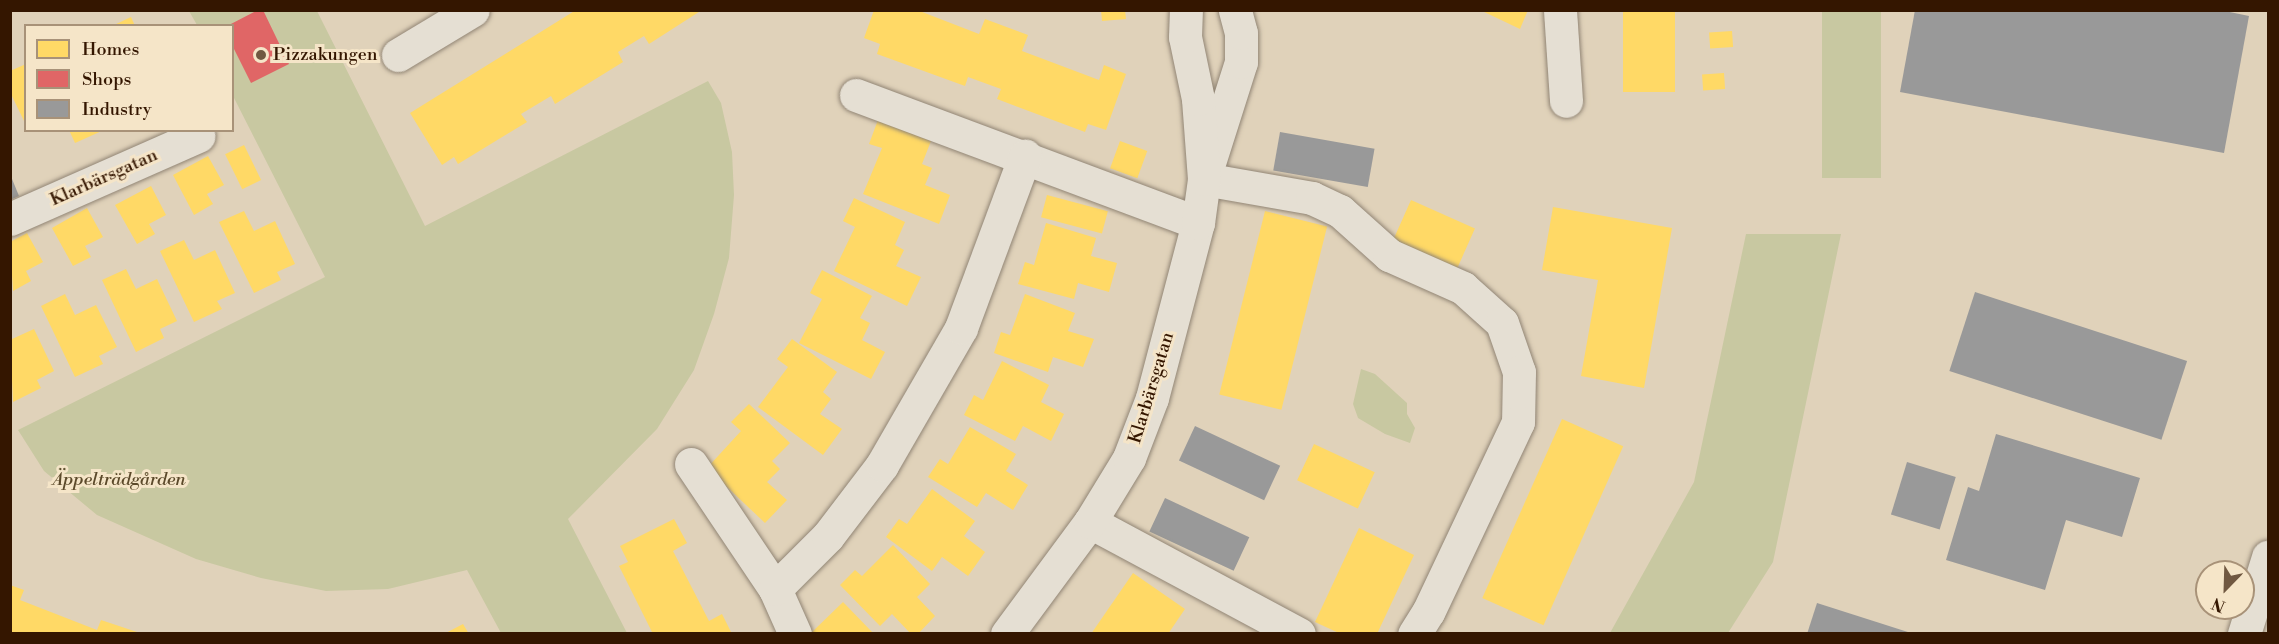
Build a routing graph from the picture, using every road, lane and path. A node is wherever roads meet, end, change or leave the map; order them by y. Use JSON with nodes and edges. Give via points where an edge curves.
{"nodes":[{"id":1,"x":474,"y":10,"type":"edge"},
{"id":2,"x":1186,"y":10,"type":"edge"},
{"id":3,"x":1235,"y":10,"type":"edge"},
{"id":4,"x":1560,"y":10,"type":"edge"},
{"id":5,"x":398,"y":55,"type":"dead end"},
{"id":6,"x":856,"y":96,"type":"dead end"},
{"id":7,"x":1566,"y":101,"type":"dead end"},
{"id":8,"x":198,"y":136,"type":"dead end"},
{"id":9,"x":1025,"y":156,"type":"junction"},
{"id":10,"x":1204,"y":179,"type":"junction"},
{"id":11,"x":10,"y":219,"type":"edge"},
{"id":12,"x":1198,"y":223,"type":"junction"},
{"id":13,"x":691,"y":464,"type":"dead end"},
{"id":14,"x":1090,"y":522,"type":"junction"},
{"id":15,"x":2268,"y":557,"type":"edge"},
{"id":16,"x":775,"y":589,"type":"junction"},
{"id":17,"x":795,"y":633,"type":"edge"},
{"id":18,"x":1007,"y":633,"type":"edge"},
{"id":19,"x":1299,"y":633,"type":"edge"},
{"id":20,"x":1414,"y":633,"type":"edge"},
{"id":21,"x":2244,"y":633,"type":"edge"}],
"edges":[{"from":1,"to":5,"type":"street"},
{"from":2,"to":10,"type":"street","name":"Klarbärsgatan","via":[[1185,36],[1198,99]]},
{"from":3,"to":10,"type":"street","name":"Klarbärsgatan","via":[[1241,33],[1240,62]]},
{"from":4,"to":7,"type":"street"},
{"from":6,"to":9,"type":"street"},
{"from":8,"to":11,"type":"street","name":"Klarbärsgatan"},
{"from":9,"to":12,"type":"street"},
{"from":9,"to":16,"type":"street","via":[[961,328],[882,465],[828,537]]},
{"from":10,"to":12,"type":"street","name":"Klarbärsgatan"},
{"from":10,"to":20,"type":"street","via":[[1312,198],[1340,211],[1389,255],[1463,288],[1502,323],[1519,372],[1518,422],[1428,612]]},
{"from":12,"to":14,"type":"street","name":"Klarbärsgatan","via":[[1152,398],[1129,458]]},
{"from":13,"to":16,"type":"street"},
{"from":14,"to":18,"type":"street","name":"Klarbärsgatan"},
{"from":14,"to":19,"type":"street"},
{"from":15,"to":21,"type":"street"},
{"from":16,"to":17,"type":"street"}]}
